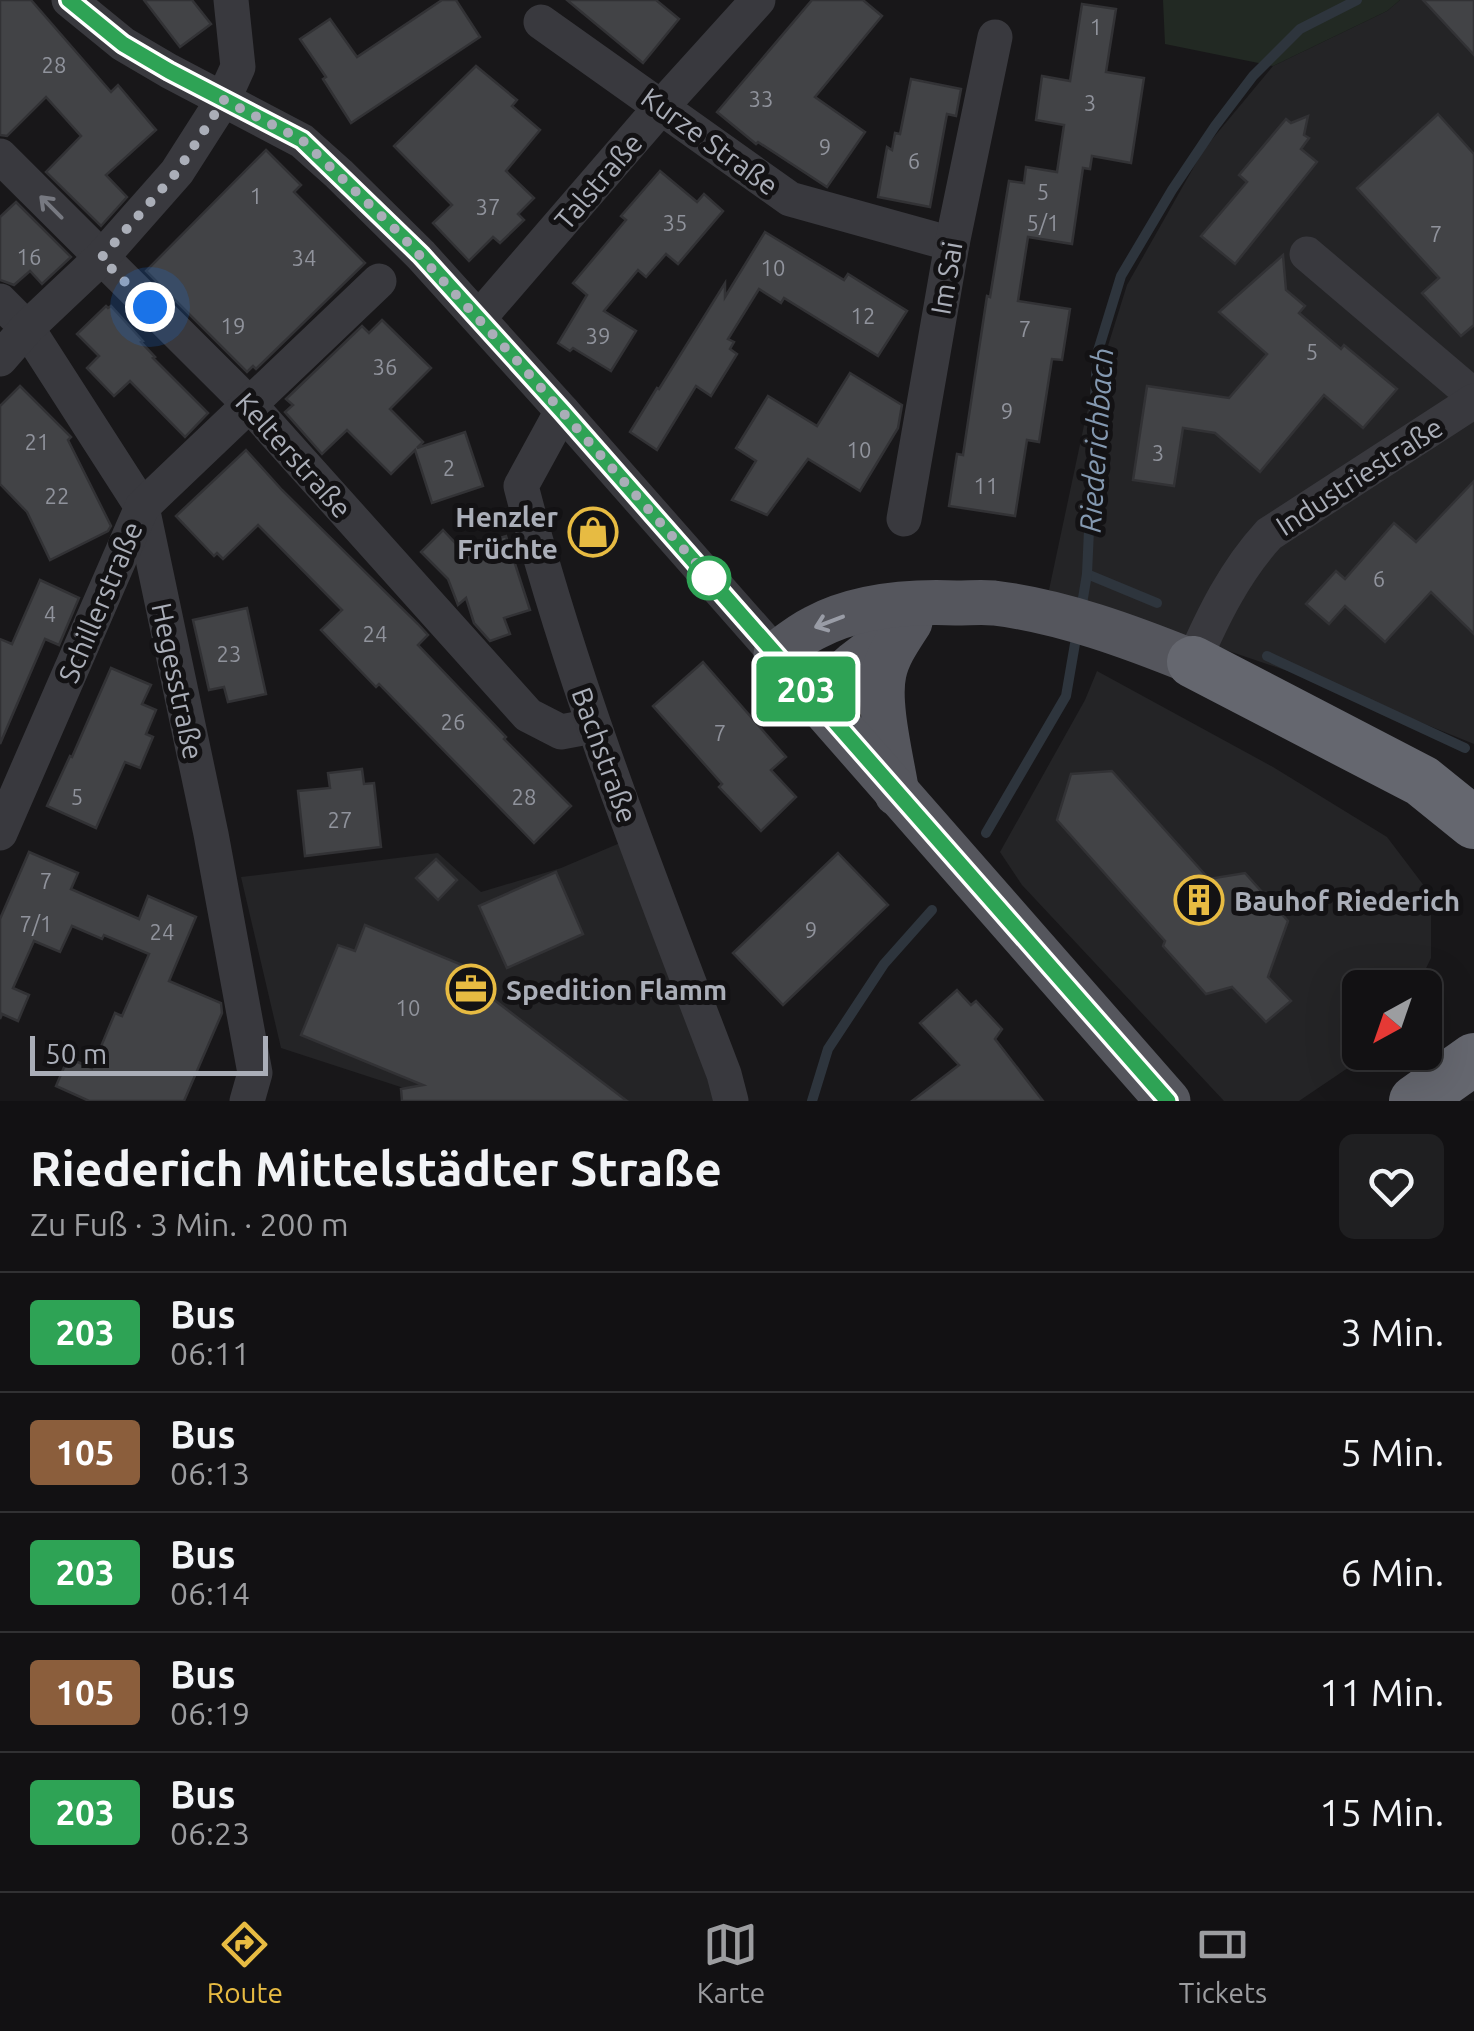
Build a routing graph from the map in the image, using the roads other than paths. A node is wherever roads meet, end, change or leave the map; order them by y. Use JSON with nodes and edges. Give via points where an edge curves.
{"nodes":[{"id":1,"x":69,"y":0,"type":"edge"},
{"id":2,"x":231,"y":0,"type":"edge"},
{"id":3,"x":758,"y":0,"type":"edge"},
{"id":4,"x":541,"y":22,"type":"dead end"},
{"id":5,"x":994,"y":37,"type":"dead end"},
{"id":6,"x":224,"y":100,"type":"junction"},
{"id":7,"x":662,"y":106,"type":"junction"},
{"id":8,"x":0,"y":156,"type":"edge"},
{"id":9,"x":952,"y":244,"type":"junction"},
{"id":10,"x":1308,"y":254,"type":"dead end"},
{"id":11,"x":101,"y":258,"type":"junction"},
{"id":12,"x":379,"y":281,"type":"dead end"},
{"id":13,"x":0,"y":301,"type":"edge"},
{"id":14,"x":479,"y":318,"type":"junction"},
{"id":15,"x":27,"y":328,"type":"junction"},
{"id":16,"x":0,"y":359,"type":"edge"},
{"id":17,"x":1474,"y":399,"type":"edge"},
{"id":18,"x":248,"y":403,"type":"junction"},
{"id":19,"x":562,"y":411,"type":"junction"},
{"id":20,"x":142,"y":507,"type":"junction"},
{"id":21,"x":904,"y":519,"type":"dead end"},
{"id":22,"x":959,"y":603,"type":"junction"},
{"id":23,"x":910,"y":622,"type":"junction"},
{"id":24,"x":776,"y":654,"type":"junction"},
{"id":25,"x":1193,"y":662,"type":"junction"},
{"id":26,"x":815,"y":699,"type":"junction"},
{"id":27,"x":592,"y":726,"type":"junction"},
{"id":28,"x":1422,"y":781,"type":"junction"},
{"id":29,"x":1474,"y":792,"type":"edge"},
{"id":30,"x":897,"y":794,"type":"junction"},
{"id":31,"x":1474,"y":823,"type":"edge"},
{"id":32,"x":0,"y":833,"type":"edge"},
{"id":33,"x":1474,"y":1059,"type":"edge"},
{"id":34,"x":247,"y":1101,"type":"edge"},
{"id":35,"x":730,"y":1101,"type":"edge"},
{"id":36,"x":1168,"y":1101,"type":"edge"},
{"id":37,"x":1414,"y":1101,"type":"edge"}],
"edges":[{"from":1,"to":6,"type":"street","via":[[114,38]]},
{"from":2,"to":6,"type":"street","via":[[238,67]]},
{"from":3,"to":7,"type":"street","name":"Talstraße"},
{"from":4,"to":7,"type":"street","name":"Kurze Straße"},
{"from":5,"to":9,"type":"street","name":"Im Sai"},
{"from":6,"to":11,"type":"street","via":[[177,172]]},
{"from":6,"to":14,"type":"street","via":[[302,140]]},
{"from":7,"to":9,"type":"street","name":"Kurze Straße","via":[[790,198]]},
{"from":7,"to":14,"type":"street","name":"Talstraße"},
{"from":11,"to":8,"type":"street","name":"Kelterstraße","one_way":true},
{"from":9,"to":21,"type":"street","name":"Im Sai"},
{"from":10,"to":17,"type":"street","name":"Industriestraße"},
{"from":11,"to":15,"type":"street"},
{"from":11,"to":18,"type":"street","name":"Kelterstraße"},
{"from":12,"to":18,"type":"street","name":"Schillerstraße"},
{"from":13,"to":15,"type":"street","name":"Hegesstraße"},
{"from":14,"to":19,"type":"street"},
{"from":15,"to":16,"type":"street"},
{"from":15,"to":20,"type":"street","name":"Hegesstraße"},
{"from":17,"to":25,"type":"street","name":"Industriestraße","via":[[1269,534],[1248,556]]},
{"from":18,"to":20,"type":"street","name":"Schillerstraße"},
{"from":18,"to":27,"type":"street","name":"Kelterstraße","via":[[528,715],[562,732]]},
{"from":19,"to":24,"type":"street"},
{"from":19,"to":27,"type":"street","name":"Bachstraße","via":[[521,486]]},
{"from":20,"to":32,"type":"street","name":"Schillerstraße"},
{"from":20,"to":34,"type":"street","name":"Hegesstraße","via":[[254,1072]]},
{"from":22,"to":23,"type":"main road"},
{"from":22,"to":24,"type":"main road","one_way":true,"via":[[864,610],[812,629]]},
{"from":22,"to":25,"type":"main road","via":[[992,603],[1112,630]]},
{"from":23,"to":26,"type":"main road"},
{"from":23,"to":30,"type":"main road","via":[[884,672],[882,697]]},
{"from":24,"to":26,"type":"main road"},
{"from":25,"to":28,"type":"highway"},
{"from":26,"to":30,"type":"main road"},
{"from":27,"to":35,"type":"street","name":"Bachstraße"},
{"from":28,"to":29,"type":"highway"},
{"from":28,"to":31,"type":"highway"},
{"from":30,"to":36,"type":"main road"},
{"from":33,"to":37,"type":"highway"}]}
